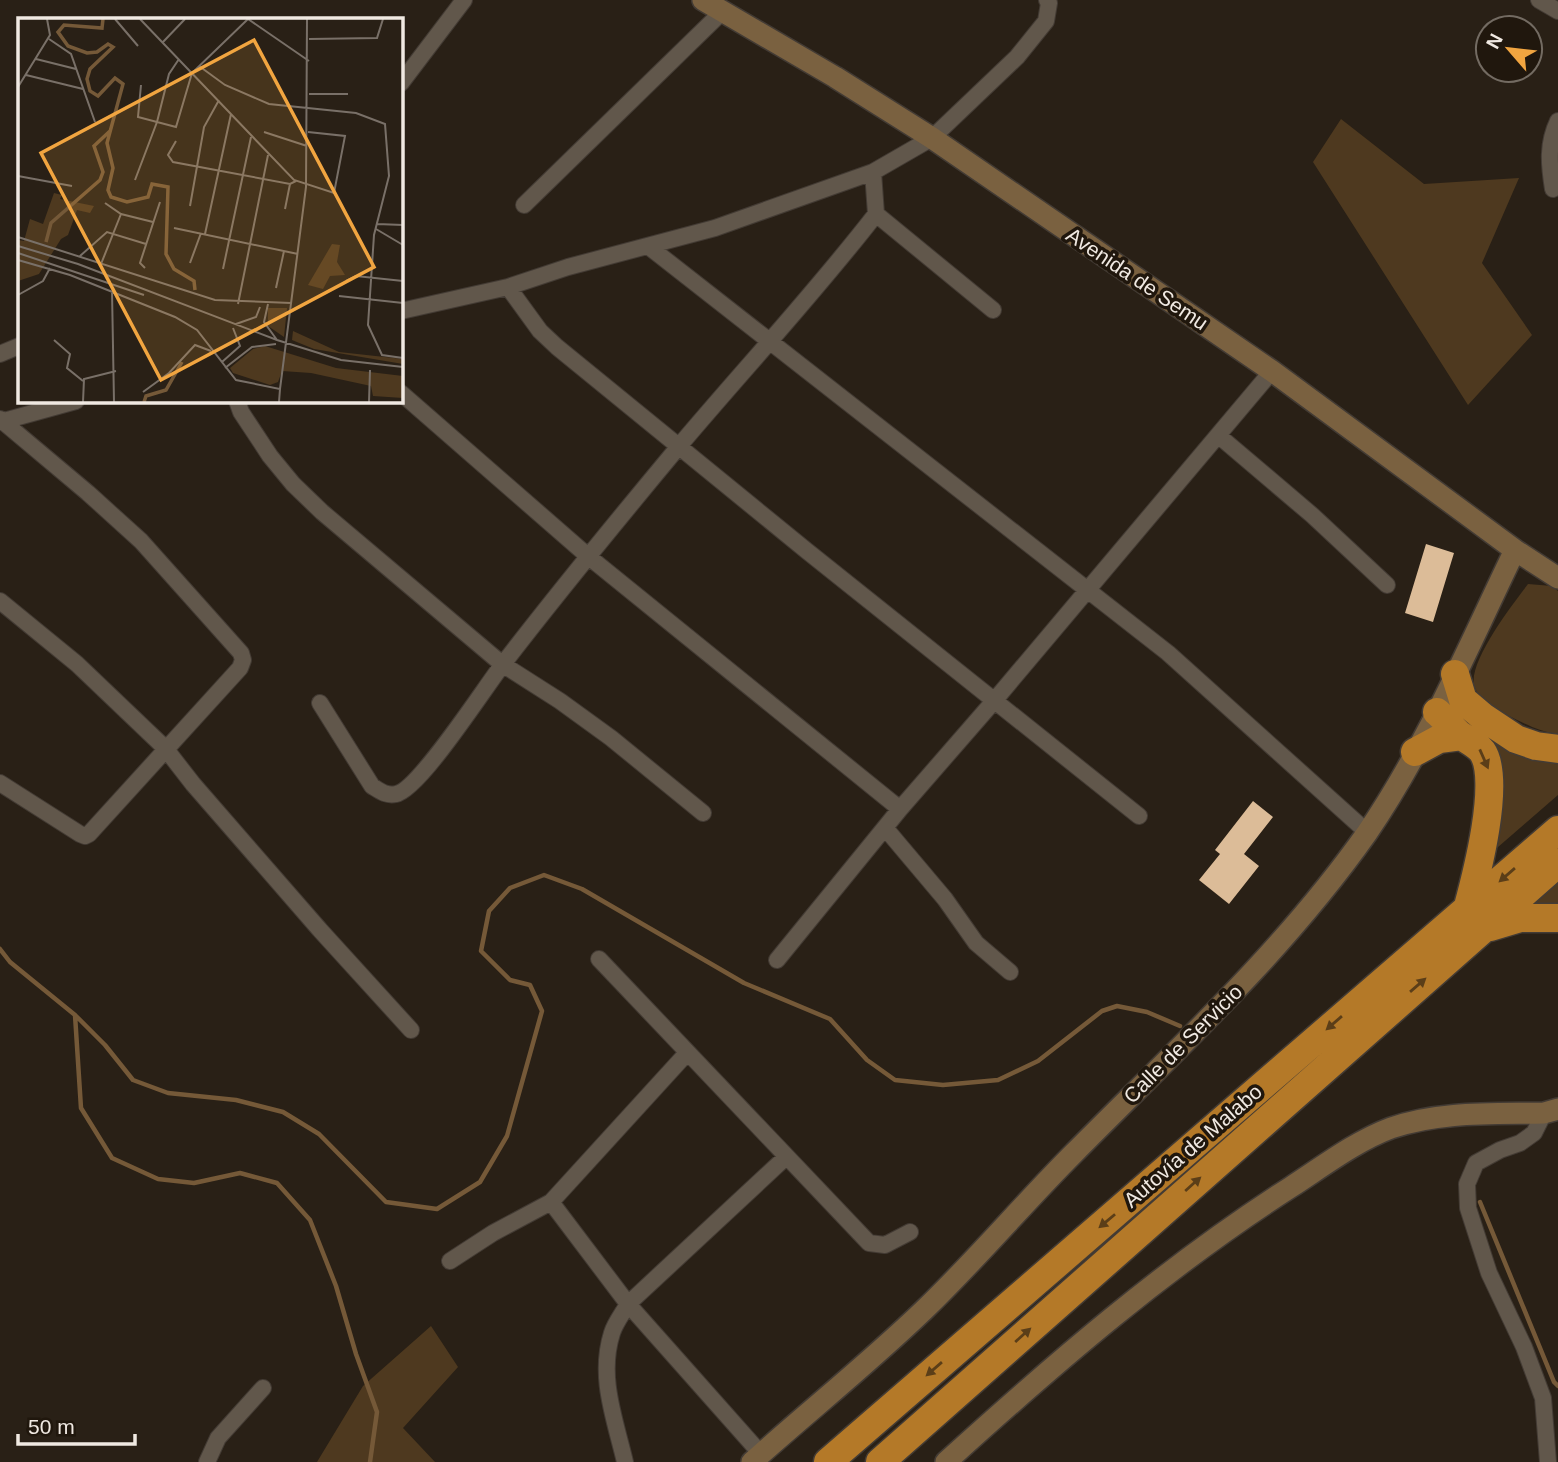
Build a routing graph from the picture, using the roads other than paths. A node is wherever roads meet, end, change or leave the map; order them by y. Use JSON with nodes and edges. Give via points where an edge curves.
{"nodes":[{"id":1,"x":464,"y":0,"type":"edge"},
{"id":2,"x":703,"y":0,"type":"edge"},
{"id":3,"x":1047,"y":0,"type":"edge"},
{"id":4,"x":1539,"y":0,"type":"edge"},
{"id":5,"x":723,"y":11,"type":"junction"},
{"id":6,"x":1558,"y":11,"type":"edge"},
{"id":7,"x":402,"y":82,"type":"edge"},
{"id":8,"x":1558,"y":121,"type":"edge"},
{"id":9,"x":932,"y":138,"type":"junction"},
{"id":10,"x":873,"y":172,"type":"junction"},
{"id":11,"x":1553,"y":188,"type":"dead end"},
{"id":12,"x":524,"y":205,"type":"dead end"},
{"id":13,"x":876,"y":214,"type":"junction"},
{"id":14,"x":648,"y":246,"type":"junction"},
{"id":15,"x":508,"y":287,"type":"junction"},
{"id":16,"x":993,"y":310,"type":"dead end"},
{"id":17,"x":402,"y":311,"type":"edge"},
{"id":18,"x":770,"y":341,"type":"junction"},
{"id":19,"x":18,"y":346,"type":"edge"},
{"id":20,"x":0,"y":354,"type":"edge"},
{"id":21,"x":1272,"y":371,"type":"junction"},
{"id":22,"x":402,"y":394,"type":"edge"},
{"id":23,"x":72,"y":402,"type":"edge"},
{"id":24,"x":237,"y":402,"type":"edge"},
{"id":25,"x":0,"y":421,"type":"edge"},
{"id":26,"x":1219,"y":436,"type":"junction"},
{"id":27,"x":679,"y":447,"type":"junction"},
{"id":28,"x":1515,"y":550,"type":"junction"},
{"id":29,"x":589,"y":558,"type":"junction"},
{"id":30,"x":1558,"y":578,"type":"edge"},
{"id":31,"x":1387,"y":585,"type":"dead end"},
{"id":32,"x":1089,"y":589,"type":"junction"},
{"id":33,"x":0,"y":601,"type":"edge"},
{"id":34,"x":502,"y":664,"type":"junction"},
{"id":35,"x":1455,"y":674,"type":"junction"},
{"id":36,"x":994,"y":701,"type":"junction"},
{"id":37,"x":320,"y":703,"type":"dead end"},
{"id":38,"x":1437,"y":712,"type":"junction"},
{"id":39,"x":1462,"y":736,"type":"junction"},
{"id":40,"x":165,"y":748,"type":"junction"},
{"id":41,"x":1558,"y":749,"type":"edge"},
{"id":42,"x":1415,"y":752,"type":"junction"},
{"id":43,"x":0,"y":783,"type":"edge"},
{"id":44,"x":900,"y":809,"type":"junction"},
{"id":45,"x":703,"y":813,"type":"dead end"},
{"id":46,"x":1139,"y":816,"type":"dead end"},
{"id":47,"x":886,"y":829,"type":"junction"},
{"id":48,"x":1558,"y":830,"type":"edge"},
{"id":49,"x":1367,"y":832,"type":"junction"},
{"id":50,"x":1558,"y":863,"type":"edge"},
{"id":51,"x":1558,"y":918,"type":"edge"},
{"id":52,"x":1474,"y":920,"type":"junction"},
{"id":53,"x":599,"y":958,"type":"dead end"},
{"id":54,"x":777,"y":960,"type":"dead end"},
{"id":55,"x":1010,"y":972,"type":"dead end"},
{"id":56,"x":411,"y":1030,"type":"dead end"},
{"id":57,"x":687,"y":1053,"type":"junction"},
{"id":58,"x":1551,"y":1111,"type":"edge"},
{"id":59,"x":786,"y":1157,"type":"junction"},
{"id":60,"x":551,"y":1202,"type":"junction"},
{"id":61,"x":910,"y":1232,"type":"dead end"},
{"id":62,"x":450,"y":1261,"type":"dead end"},
{"id":63,"x":628,"y":1304,"type":"junction"},
{"id":64,"x":263,"y":1388,"type":"dead end"},
{"id":65,"x":756,"y":1458,"type":"edge"},
{"id":66,"x":952,"y":1460,"type":"edge"},
{"id":67,"x":207,"y":1462,"type":"edge"},
{"id":68,"x":625,"y":1462,"type":"edge"},
{"id":69,"x":828,"y":1462,"type":"edge"},
{"id":70,"x":880,"y":1462,"type":"edge"},
{"id":71,"x":1549,"y":1462,"type":"edge"}],
"edges":[{"from":1,"to":7,"type":"street"},
{"from":2,"to":5,"type":"street","name":"Avenida de Semu"},
{"from":3,"to":9,"type":"street","via":[[1046,21],[1017,57]]},
{"from":4,"to":6,"type":"street"},
{"from":5,"to":9,"type":"street","name":"Avenida de Semu"},
{"from":5,"to":12,"type":"street"},
{"from":8,"to":11,"type":"street","via":[[1548,157]]},
{"from":9,"to":10,"type":"street"},
{"from":9,"to":21,"type":"street","name":"Avenida de Semu"},
{"from":10,"to":13,"type":"street"},
{"from":10,"to":14,"type":"street","via":[[715,228]]},
{"from":13,"to":16,"type":"street"},
{"from":13,"to":18,"type":"street"},
{"from":14,"to":15,"type":"street"},
{"from":14,"to":18,"type":"street"},
{"from":15,"to":17,"type":"street"},
{"from":15,"to":27,"type":"street","via":[[557,347]]},
{"from":18,"to":27,"type":"street"},
{"from":18,"to":32,"type":"street"},
{"from":19,"to":20,"type":"street"},
{"from":21,"to":26,"type":"street"},
{"from":21,"to":28,"type":"street","name":"Avenida de Semu"},
{"from":22,"to":29,"type":"street"},
{"from":23,"to":25,"type":"street"},
{"from":24,"to":34,"type":"street","via":[[293,484]]},
{"from":25,"to":40,"type":"street","via":[[141,541],[241,653],[240,668]]},
{"from":26,"to":31,"type":"street"},
{"from":26,"to":32,"type":"street"},
{"from":27,"to":29,"type":"street"},
{"from":27,"to":36,"type":"street"},
{"from":28,"to":30,"type":"street","name":"Avenida de Semu"},
{"from":28,"to":35,"type":"street","name":"Calle de Servicio"},
{"from":29,"to":34,"type":"street"},
{"from":29,"to":44,"type":"street"},
{"from":32,"to":36,"type":"street"},
{"from":32,"to":49,"type":"street"},
{"from":33,"to":40,"type":"street","via":[[77,664]]},
{"from":34,"to":37,"type":"street","via":[[421,776],[399,794],[384,794],[372,786]]},
{"from":34,"to":45,"type":"street","via":[[611,738]]},
{"from":35,"to":38,"type":"street","name":"Calle de Servicio"},
{"from":35,"to":41,"type":"highway","via":[[1463,700],[1483,717],[1516,739]]},
{"from":36,"to":44,"type":"street"},
{"from":36,"to":46,"type":"street"},
{"from":38,"to":39,"type":"highway"},
{"from":38,"to":42,"type":"street","name":"Calle de Servicio"},
{"from":39,"to":42,"type":"highway","via":[[1439,739]]},
{"from":39,"to":52,"type":"highway","one_way":true,"via":[[1481,750],[1490,776]]},
{"from":40,"to":43,"type":"street","via":[[85,836]]},
{"from":40,"to":56,"type":"street"},
{"from":42,"to":49,"type":"street","name":"Calle de Servicio"},
{"from":44,"to":47,"type":"street"},
{"from":47,"to":54,"type":"street"},
{"from":47,"to":55,"type":"street","via":[[976,943]]},
{"from":48,"to":52,"type":"highway","name":"Autovía de Malabo","one_way":true},
{"from":49,"to":65,"type":"street","name":"Calle de Servicio","via":[[1241,986],[924,1310]]},
{"from":50,"to":52,"type":"highway","name":"Autovía de Malabo"},
{"from":51,"to":52,"type":"highway"},
{"from":52,"to":69,"type":"highway","name":"Autovía de Malabo","one_way":true,"via":[[1374,988]]},
{"from":70,"to":52,"type":"highway","name":"Autovía de Malabo","one_way":true},
{"from":53,"to":57,"type":"street"},
{"from":57,"to":59,"type":"street"},
{"from":57,"to":60,"type":"street"},
{"from":58,"to":66,"type":"street","via":[[1434,1116],[1390,1128],[1348,1151],[1184,1260],[1109,1319]]},
{"from":58,"to":71,"type":"street","via":[[1520,1143],[1476,1163],[1466,1184],[1468,1208],[1489,1273],[1543,1398]]},
{"from":59,"to":61,"type":"street","via":[[869,1243],[885,1245]]},
{"from":59,"to":63,"type":"street"},
{"from":60,"to":62,"type":"street"},
{"from":60,"to":63,"type":"street"},
{"from":63,"to":65,"type":"street"},
{"from":63,"to":68,"type":"street","via":[[612,1331],[606,1363],[606,1388]]},
{"from":64,"to":67,"type":"street","via":[[218,1438]]}]}
